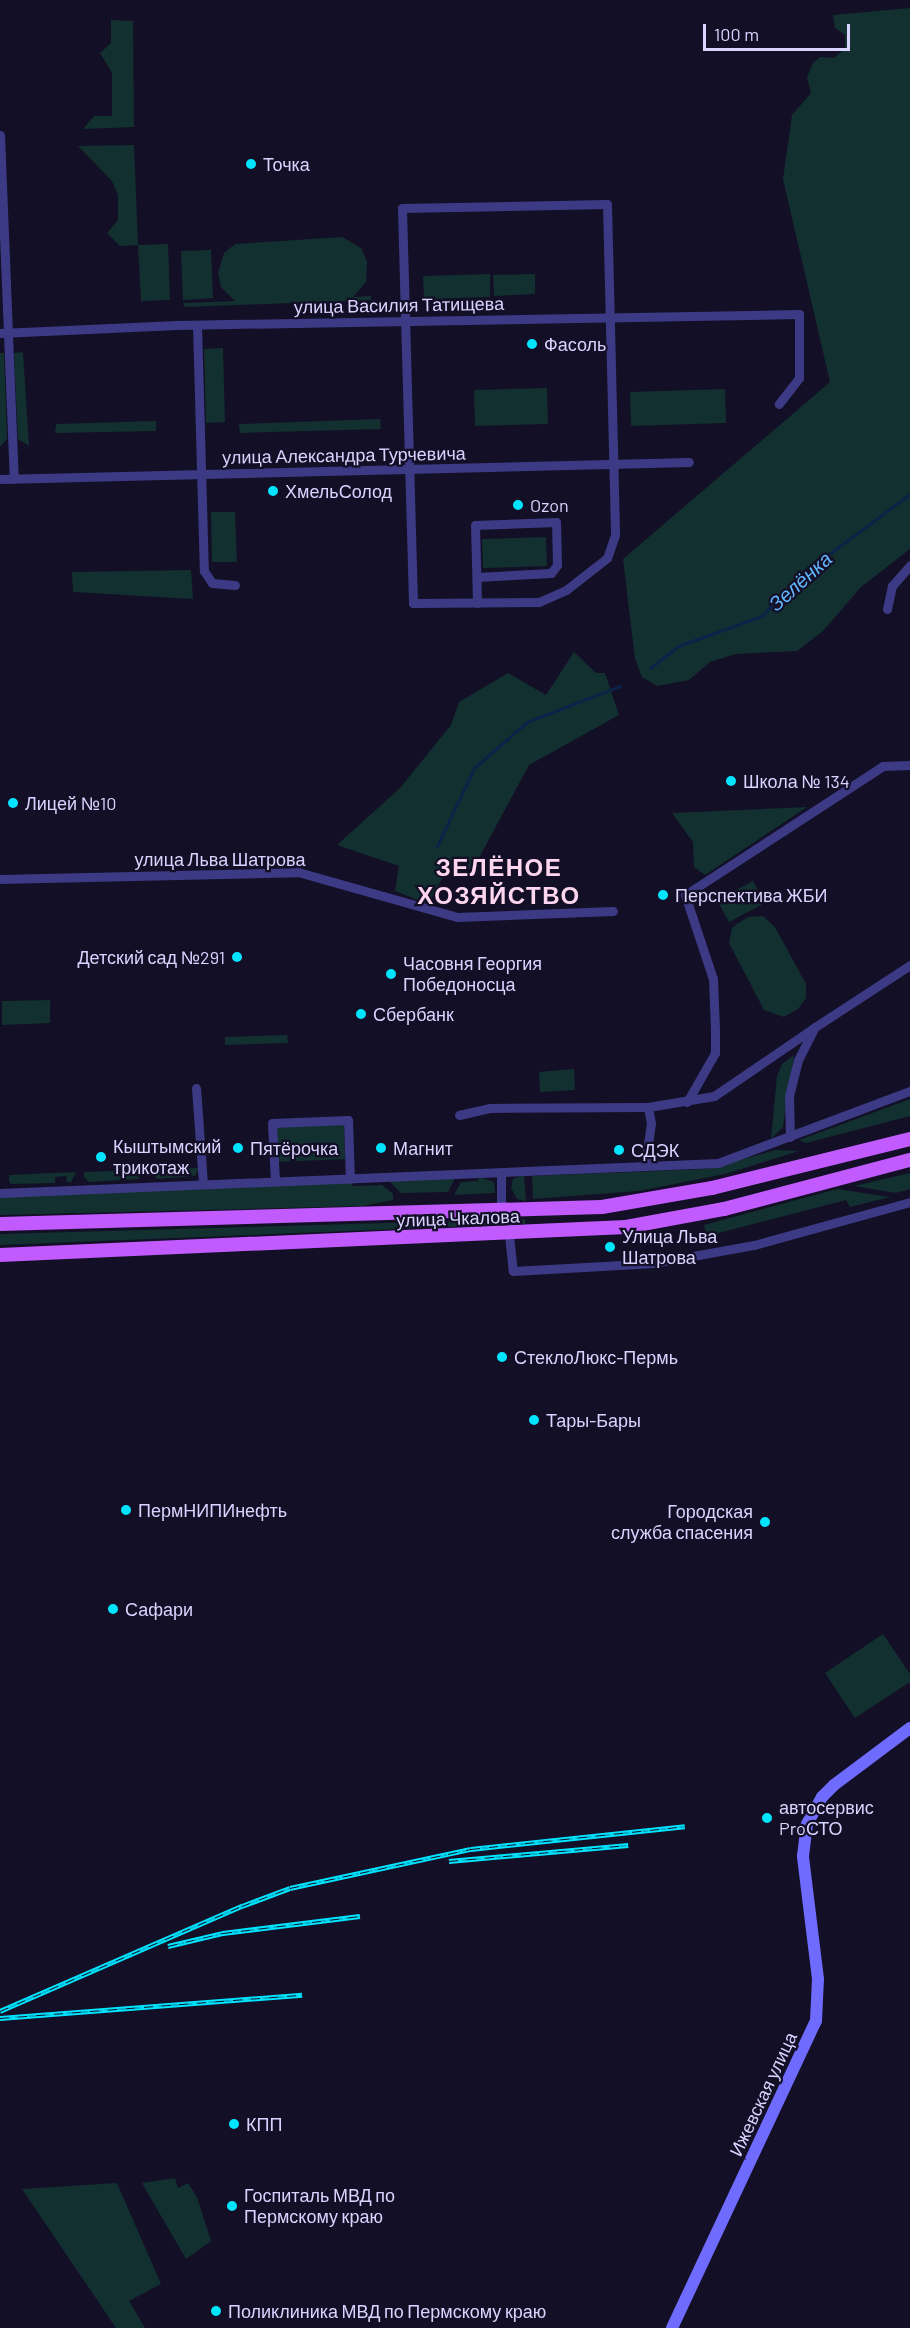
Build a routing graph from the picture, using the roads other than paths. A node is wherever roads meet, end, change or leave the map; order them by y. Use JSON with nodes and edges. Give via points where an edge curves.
{"nodes":[{"id":1,"x":0,"y":135,"type":"edge"},
{"id":2,"x":609,"y":318,"type":"junction"},
{"id":3,"x":404,"y":321,"type":"junction"},
{"id":4,"x":197,"y":325,"type":"junction"},
{"id":5,"x":4,"y":333,"type":"edge"},
{"id":6,"x":779,"y":404,"type":"dead end"},
{"id":7,"x":689,"y":462,"type":"dead end"},
{"id":8,"x":614,"y":465,"type":"junction"},
{"id":9,"x":407,"y":470,"type":"junction"},
{"id":10,"x":199,"y":475,"type":"junction"},
{"id":11,"x":0,"y":479,"type":"edge"},
{"id":12,"x":14,"y":479,"type":"junction"},
{"id":13,"x":910,"y":565,"type":"edge"},
{"id":14,"x":477,"y":577,"type":"junction"},
{"id":15,"x":235,"y":585,"type":"dead end"},
{"id":16,"x":477,"y":603,"type":"junction"},
{"id":17,"x":887,"y":609,"type":"dead end"},
{"id":18,"x":910,"y":765,"type":"edge"},
{"id":19,"x":0,"y":879,"type":"edge"},
{"id":20,"x":613,"y":911,"type":"dead end"},
{"id":21,"x":910,"y":965,"type":"edge"},
{"id":22,"x":815,"y":1027,"type":"junction"},
{"id":23,"x":196,"y":1088,"type":"dead end"},
{"id":24,"x":910,"y":1091,"type":"edge"},
{"id":25,"x":687,"y":1102,"type":"junction"},
{"id":26,"x":648,"y":1107,"type":"junction"},
{"id":27,"x":459,"y":1115,"type":"dead end"},
{"id":28,"x":790,"y":1137,"type":"junction"},
{"id":29,"x":910,"y":1139,"type":"edge"},
{"id":30,"x":910,"y":1160,"type":"edge"},
{"id":31,"x":645,"y":1167,"type":"junction"},
{"id":32,"x":501,"y":1173,"type":"junction"},
{"id":33,"x":350,"y":1179,"type":"junction"},
{"id":34,"x":274,"y":1181,"type":"junction"},
{"id":35,"x":203,"y":1184,"type":"junction"},
{"id":36,"x":0,"y":1193,"type":"edge"},
{"id":37,"x":910,"y":1202,"type":"edge"},
{"id":38,"x":501,"y":1211,"type":"junction"},
{"id":39,"x":0,"y":1224,"type":"edge"},
{"id":40,"x":509,"y":1235,"type":"junction"},
{"id":41,"x":0,"y":1255,"type":"edge"},
{"id":42,"x":910,"y":1728,"type":"edge"},
{"id":43,"x":672,"y":2328,"type":"edge"}],
"edges":[{"from":1,"to":5,"type":"street"},
{"from":2,"to":3,"type":"street","name":"улица Василия Татищева"},
{"from":2,"to":3,"type":"street","via":[[607,204],[585,204],[402,208]]},
{"from":2,"to":6,"type":"street","name":"улица Василия Татищева","via":[[799,314],[799,378]]},
{"from":2,"to":8,"type":"street"},
{"from":3,"to":4,"type":"street","name":"улица Василия Татищева"},
{"from":3,"to":9,"type":"street"},
{"from":4,"to":5,"type":"street","name":"улица Василия Татищева"},
{"from":4,"to":10,"type":"street"},
{"from":5,"to":12,"type":"street"},
{"from":7,"to":8,"type":"street","name":"улица Александра Турчевича"},
{"from":8,"to":9,"type":"street","name":"улица Александра Турчевича"},
{"from":8,"to":16,"type":"street","via":[[615,535],[607,558],[554,597],[539,602]]},
{"from":9,"to":10,"type":"street","name":"улица Александра Турчевича"},
{"from":9,"to":16,"type":"street","via":[[413,603]]},
{"from":10,"to":12,"type":"street","name":"улица Александра Турчевича"},
{"from":10,"to":15,"type":"street","via":[[204,571],[212,584]]},
{"from":11,"to":12,"type":"street","name":"улица Александра Турчевича"},
{"from":13,"to":17,"type":"street","via":[[892,586]]},
{"from":14,"to":14,"type":"street","via":[[475,525],[556,522],[557,565],[551,573]]},
{"from":14,"to":16,"type":"street"},
{"from":18,"to":25,"type":"street","via":[[883,766],[685,895],[713,979],[715,1029],[715,1053]]},
{"from":19,"to":20,"type":"street","name":"улица Льва Шатрова","via":[[298,872],[457,917]]},
{"from":21,"to":22,"type":"street"},
{"from":22,"to":25,"type":"street","via":[[714,1096]]},
{"from":22,"to":28,"type":"street","via":[[798,1060],[789,1096]]},
{"from":23,"to":35,"type":"street"},
{"from":24,"to":28,"type":"street"},
{"from":25,"to":26,"type":"street"},
{"from":26,"to":27,"type":"street","via":[[489,1108]]},
{"from":26,"to":31,"type":"street","via":[[651,1123]]},
{"from":28,"to":31,"type":"street","via":[[718,1163]]},
{"from":29,"to":38,"type":"main road","name":"улица Чкалова","via":[[647,1201]]},
{"from":30,"to":40,"type":"main road","name":"улица Чкалова","via":[[724,1209],[626,1227]]},
{"from":31,"to":32,"type":"street"},
{"from":32,"to":33,"type":"street"},
{"from":32,"to":38,"type":"street"},
{"from":33,"to":34,"type":"street"},
{"from":33,"to":34,"type":"street","via":[[348,1120],[272,1123]]},
{"from":34,"to":35,"type":"street"},
{"from":35,"to":36,"type":"street"},
{"from":37,"to":40,"type":"street","via":[[754,1245],[654,1263],[513,1271]]},
{"from":38,"to":39,"type":"main road","name":"улица Чкалова"},
{"from":40,"to":41,"type":"main road","name":"улица Чкалова"},
{"from":42,"to":43,"type":"street","name":"Ижевская улица","via":[[828,1791],[807,1824],[803,1856],[818,1979],[816,2021]]}]}
